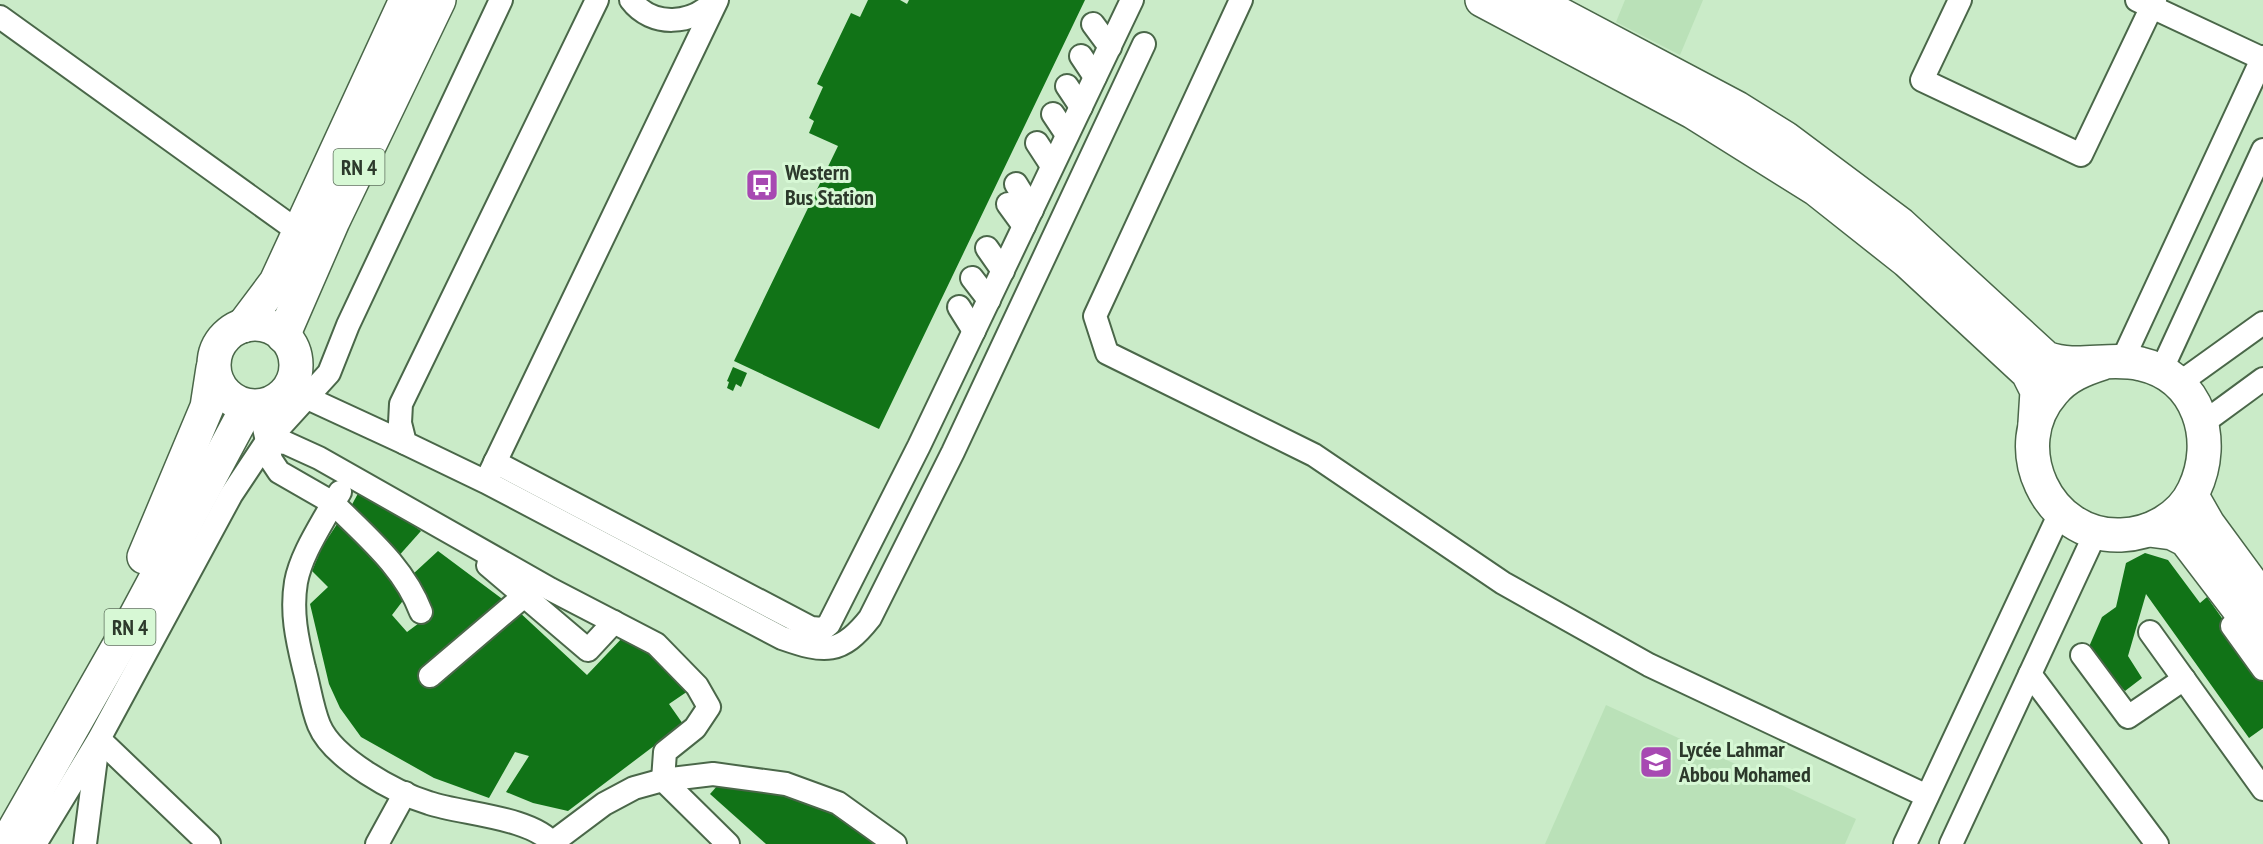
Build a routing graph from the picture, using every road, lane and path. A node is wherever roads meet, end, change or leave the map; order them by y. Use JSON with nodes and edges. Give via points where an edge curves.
{"nodes":[{"id":1,"x":406,"y":0,"type":"edge"},
{"id":2,"x":439,"y":0,"type":"edge"},
{"id":3,"x":501,"y":0,"type":"edge"},
{"id":4,"x":597,"y":0,"type":"edge"},
{"id":5,"x":631,"y":0,"type":"edge"},
{"id":6,"x":716,"y":0,"type":"edge"},
{"id":7,"x":1132,"y":0,"type":"edge"},
{"id":8,"x":1241,"y":0,"type":"edge"},
{"id":9,"x":1482,"y":0,"type":"edge"},
{"id":10,"x":1533,"y":0,"type":"edge"},
{"id":11,"x":1960,"y":0,"type":"edge"},
{"id":12,"x":2148,"y":2,"type":"edge"},
{"id":13,"x":0,"y":17,"type":"edge"},
{"id":14,"x":1144,"y":44,"type":"dead end"},
{"id":15,"x":2263,"y":58,"type":"edge"},
{"id":16,"x":2263,"y":150,"type":"edge"},
{"id":17,"x":299,"y":232,"type":"junction"},
{"id":18,"x":2263,"y":323,"type":"edge"},
{"id":19,"x":243,"y":326,"type":"junction"},
{"id":20,"x":283,"y":336,"type":"junction"},
{"id":21,"x":2112,"y":362,"type":"junction"},
{"id":22,"x":213,"y":368,"type":"junction"},
{"id":23,"x":2169,"y":378,"type":"junction"},
{"id":24,"x":2263,"y":379,"type":"edge"},
{"id":25,"x":298,"y":394,"type":"junction"},
{"id":26,"x":254,"y":406,"type":"junction"},
{"id":27,"x":2203,"y":423,"type":"junction"},
{"id":28,"x":2034,"y":427,"type":"junction"},
{"id":29,"x":267,"y":441,"type":"junction"},
{"id":30,"x":405,"y":443,"type":"junction"},
{"id":31,"x":490,"y":472,"type":"junction"},
{"id":32,"x":350,"y":477,"type":"junction"},
{"id":33,"x":2192,"y":496,"type":"junction"},
{"id":34,"x":333,"y":503,"type":"junction"},
{"id":35,"x":2060,"y":513,"type":"junction"},
{"id":36,"x":443,"y":527,"type":"junction"},
{"id":37,"x":2149,"y":530,"type":"junction"},
{"id":38,"x":2096,"y":532,"type":"junction"},
{"id":39,"x":2180,"y":554,"type":"dead end"},
{"id":40,"x":524,"y":596,"type":"junction"},
{"id":41,"x":2263,"y":599,"type":"edge"},
{"id":42,"x":421,"y":612,"type":"dead end"},
{"id":43,"x":614,"y":622,"type":"junction"},
{"id":44,"x":2150,"y":632,"type":"dead end"},
{"id":45,"x":2263,"y":641,"type":"edge"},
{"id":46,"x":2082,"y":655,"type":"dead end"},
{"id":47,"x":2263,"y":669,"type":"edge"},
{"id":48,"x":2030,"y":674,"type":"junction"},
{"id":49,"x":430,"y":676,"type":"dead end"},
{"id":50,"x":2184,"y":679,"type":"junction"},
{"id":51,"x":99,"y":739,"type":"junction"},
{"id":52,"x":663,"y":780,"type":"junction"},
{"id":53,"x":2260,"y":780,"type":"edge"},
{"id":54,"x":405,"y":793,"type":"junction"},
{"id":55,"x":1927,"y":796,"type":"junction"},
{"id":56,"x":0,"y":818,"type":"edge"},
{"id":57,"x":6,"y":844,"type":"edge"},
{"id":58,"x":35,"y":844,"type":"edge"},
{"id":59,"x":85,"y":844,"type":"edge"},
{"id":60,"x":209,"y":844,"type":"edge"},
{"id":61,"x":377,"y":844,"type":"edge"},
{"id":62,"x":553,"y":844,"type":"edge"},
{"id":63,"x":728,"y":844,"type":"edge"},
{"id":64,"x":895,"y":844,"type":"edge"},
{"id":65,"x":1905,"y":844,"type":"edge"},
{"id":66,"x":1951,"y":844,"type":"edge"},
{"id":67,"x":2157,"y":844,"type":"edge"}],
"edges":[{"from":1,"to":17,"type":"highway","number":"RN 4"},
{"from":2,"to":20,"type":"highway","number":"RN 4","via":[[333,220]]},
{"from":3,"to":25,"type":"street","via":[[328,373]]},
{"from":4,"to":30,"type":"street","via":[[401,404]]},
{"from":5,"to":6,"type":"street","via":[[652,17],[671,21],[690,18]]},
{"from":6,"to":31,"type":"street"},
{"from":7,"to":31,"type":"street","via":[[1035,177],[830,624],[823,629],[811,628]]},
{"from":8,"to":55,"type":"street","via":[[1095,316],[1107,353],[1314,455],[1503,583],[1649,664]]},
{"from":9,"to":28,"type":"highway","via":[[1693,112],[1775,162],[1852,217],[1906,261],[2031,377],[2038,400]]},
{"from":10,"to":21,"type":"highway","via":[[1737,108],[1794,144],[1900,224],[2046,358],[2059,363]]},
{"from":11,"to":12,"type":"street","via":[[1922,80],[2081,155]]},
{"from":12,"to":15,"type":"street"},
{"from":13,"to":17,"type":"street"},
{"from":14,"to":31,"type":"street","via":[[953,452],[870,618],[842,646],[827,648],[782,638]]},
{"from":15,"to":21,"type":"street"},
{"from":16,"to":23,"type":"street"},
{"from":17,"to":19,"type":"highway","number":"RN 4","via":[[276,282]]},
{"from":18,"to":23,"type":"street"},
{"from":19,"to":20,"type":"highway","via":[[264,325]]},
{"from":19,"to":22,"type":"highway","via":[[221,342]]},
{"from":20,"to":25,"type":"highway","via":[[295,356]]},
{"from":21,"to":23,"type":"highway","via":[[2142,364]]},
{"from":21,"to":28,"type":"highway","via":[[2067,378],[2052,392]]},
{"from":22,"to":26,"type":"highway","via":[[224,393]]},
{"from":22,"to":56,"type":"highway","number":"RN 4","via":[[207,407],[149,547]]},
{"from":23,"to":27,"type":"highway","via":[[2193,402]]},
{"from":24,"to":27,"type":"street"},
{"from":25,"to":26,"type":"highway"},
{"from":25,"to":29,"type":"street"},
{"from":25,"to":30,"type":"street"},
{"from":26,"to":29,"type":"street"},
{"from":26,"to":57,"type":"highway","number":"RN 4"},
{"from":27,"to":33,"type":"highway","via":[[2203,473]]},
{"from":28,"to":35,"type":"highway","via":[[2035,473],[2045,495]]},
{"from":29,"to":32,"type":"street","via":[[286,443]]},
{"from":29,"to":34,"type":"street","via":[[271,460],[279,472]]},
{"from":29,"to":51,"type":"street","via":[[231,495]]},
{"from":30,"to":31,"type":"street"},
{"from":32,"to":34,"type":"street"},
{"from":32,"to":36,"type":"street"},
{"from":33,"to":37,"type":"highway","via":[[2180,510]]},
{"from":33,"to":41,"type":"highway"},
{"from":34,"to":42,"type":"street","via":[[394,564],[413,590]]},
{"from":34,"to":54,"type":"street","via":[[297,581],[294,627],[305,672],[320,727],[326,735],[363,770]]},
{"from":35,"to":38,"type":"highway"},
{"from":35,"to":55,"type":"street"},
{"from":36,"to":40,"type":"street"},
{"from":36,"to":43,"type":"street"},
{"from":37,"to":38,"type":"highway","via":[[2114,535]]},
{"from":37,"to":45,"type":"highway","via":[[2172,533],[2186,540]]},
{"from":38,"to":48,"type":"street"},
{"from":39,"to":47,"type":"street"},
{"from":40,"to":43,"type":"street","via":[[588,650]]},
{"from":40,"to":49,"type":"street"},
{"from":43,"to":52,"type":"street","via":[[656,644],[697,686],[709,707],[695,728],[665,752]]},
{"from":44,"to":50,"type":"street"},
{"from":46,"to":50,"type":"street","via":[[2128,717]]},
{"from":48,"to":66,"type":"street"},
{"from":48,"to":67,"type":"street"},
{"from":50,"to":53,"type":"street"},
{"from":51,"to":58,"type":"street"},
{"from":51,"to":59,"type":"street"},
{"from":51,"to":60,"type":"street"},
{"from":52,"to":62,"type":"street","via":[[634,788],[604,804]]},
{"from":52,"to":63,"type":"street"},
{"from":52,"to":64,"type":"street","via":[[713,774],[786,784],[838,803]]},
{"from":54,"to":61,"type":"street"},
{"from":54,"to":62,"type":"street","via":[[428,803],[528,827]]},
{"from":55,"to":65,"type":"street"}]}
